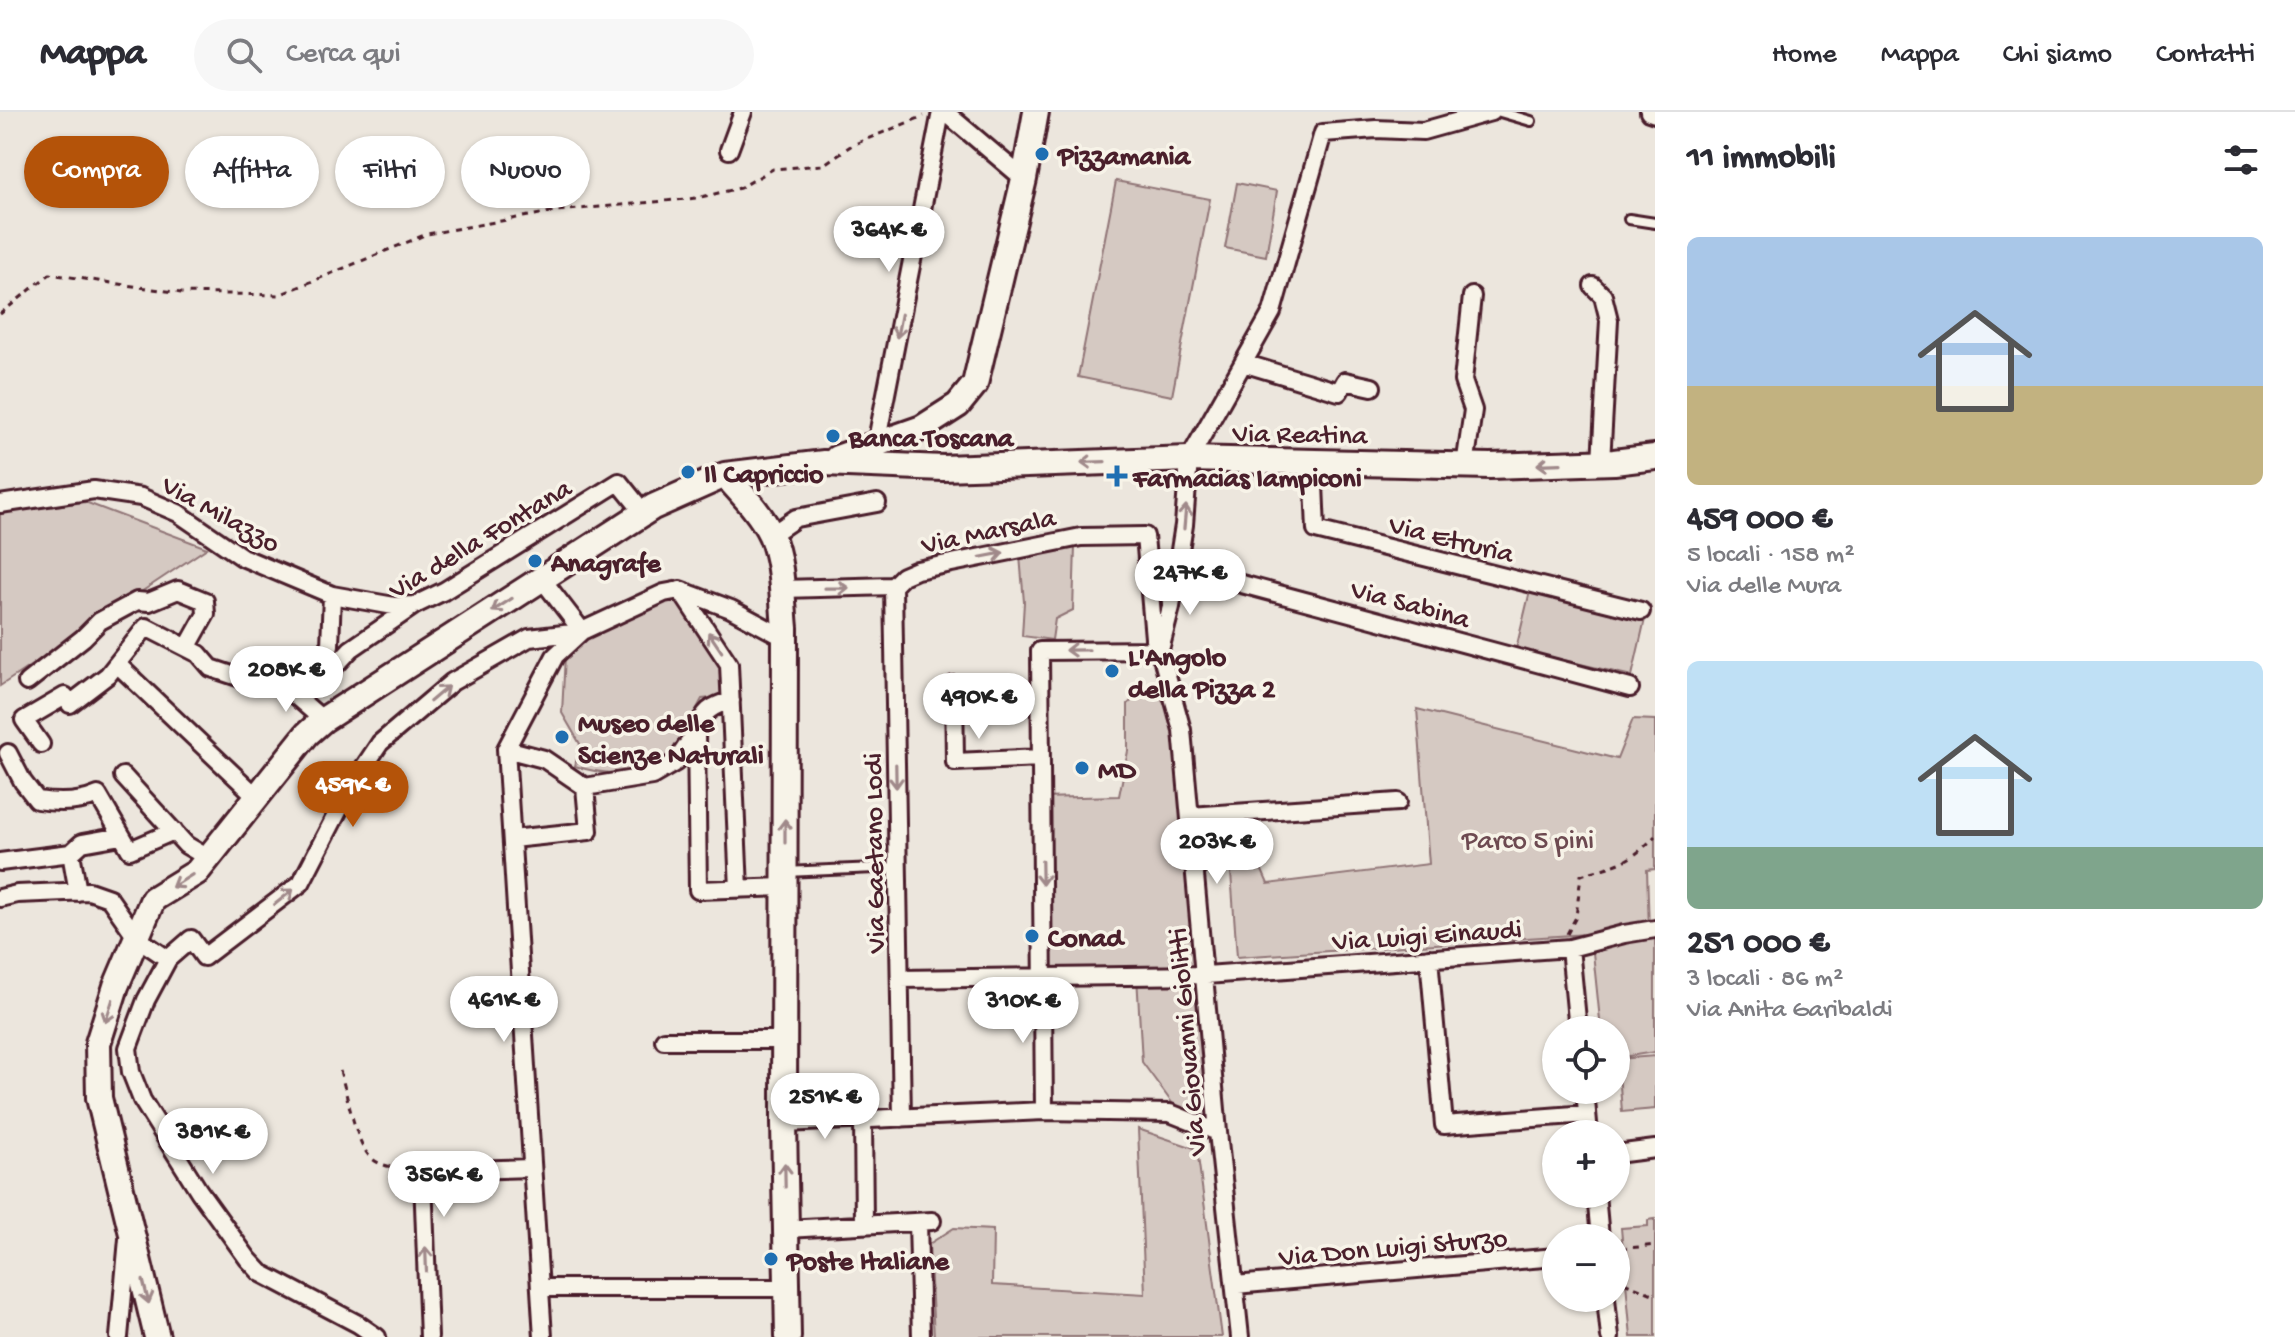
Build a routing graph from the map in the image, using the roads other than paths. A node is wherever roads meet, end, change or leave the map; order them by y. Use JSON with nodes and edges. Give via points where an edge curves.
{"nodes":[{"id":1,"x":743,"y":112,"type":"edge"},
{"id":2,"x":943,"y":112,"type":"edge"},
{"id":3,"x":1036,"y":112,"type":"edge"},
{"id":4,"x":1491,"y":112,"type":"edge"},
{"id":5,"x":1500,"y":112,"type":"edge"},
{"id":6,"x":1649,"y":112,"type":"edge"},
{"id":7,"x":1655,"y":114,"type":"edge"},
{"id":8,"x":1531,"y":121,"type":"dead end"},
{"id":9,"x":729,"y":150,"type":"dead end"},
{"id":10,"x":1024,"y":179,"type":"junction"},
{"id":11,"x":1629,"y":219,"type":"dead end"},
{"id":12,"x":1655,"y":223,"type":"edge"},
{"id":13,"x":1593,"y":286,"type":"dead end"},
{"id":14,"x":1472,"y":296,"type":"dead end"},
{"id":15,"x":1243,"y":363,"type":"junction"},
{"id":16,"x":1372,"y":387,"type":"dead end"},
{"id":17,"x":922,"y":428,"type":"junction"},
{"id":18,"x":876,"y":445,"type":"junction"},
{"id":19,"x":1655,"y":457,"type":"edge"},
{"id":20,"x":1189,"y":459,"type":"junction"},
{"id":21,"x":1313,"y":462,"type":"junction"},
{"id":22,"x":1601,"y":462,"type":"junction"},
{"id":23,"x":824,"y":463,"type":"junction"},
{"id":24,"x":1465,"y":466,"type":"junction"},
{"id":25,"x":943,"y":468,"type":"junction"},
{"id":26,"x":725,"y":475,"type":"junction"},
{"id":27,"x":877,"y":503,"type":"dead end"},
{"id":28,"x":0,"y":504,"type":"edge"},
{"id":29,"x":644,"y":513,"type":"junction"},
{"id":30,"x":771,"y":535,"type":"junction"},
{"id":31,"x":1146,"y":570,"type":"junction"},
{"id":32,"x":1177,"y":571,"type":"junction"},
{"id":33,"x":542,"y":579,"type":"junction"},
{"id":34,"x":893,"y":586,"type":"junction"},
{"id":35,"x":782,"y":589,"type":"junction"},
{"id":36,"x":680,"y":590,"type":"junction"},
{"id":37,"x":332,"y":595,"type":"junction"},
{"id":38,"x":415,"y":605,"type":"junction"},
{"id":39,"x":1641,"y":611,"type":"dead end"},
{"id":40,"x":582,"y":631,"type":"junction"},
{"id":41,"x":785,"y":638,"type":"junction"},
{"id":42,"x":187,"y":648,"type":"junction"},
{"id":43,"x":1158,"y":650,"type":"junction"},
{"id":44,"x":117,"y":664,"type":"junction"},
{"id":45,"x":330,"y":666,"type":"junction"},
{"id":46,"x":275,"y":678,"type":"junction"},
{"id":47,"x":27,"y":682,"type":"dead end"},
{"id":48,"x":954,"y":685,"type":"dead end"},
{"id":49,"x":1630,"y":688,"type":"dead end"},
{"id":50,"x":731,"y":701,"type":"junction"},
{"id":51,"x":323,"y":720,"type":"junction"},
{"id":52,"x":696,"y":732,"type":"junction"},
{"id":53,"x":506,"y":749,"type":"junction"},
{"id":54,"x":4,"y":755,"type":"edge"},
{"id":55,"x":1041,"y":758,"type":"junction"},
{"id":56,"x":123,"y":776,"type":"dead end"},
{"id":57,"x":585,"y":787,"type":"junction"},
{"id":58,"x":257,"y":797,"type":"junction"},
{"id":59,"x":1398,"y":802,"type":"dead end"},
{"id":60,"x":1190,"y":816,"type":"junction"},
{"id":61,"x":174,"y":831,"type":"junction"},
{"id":62,"x":512,"y":839,"type":"junction"},
{"id":63,"x":125,"y":843,"type":"junction"},
{"id":64,"x":71,"y":853,"type":"junction"},
{"id":65,"x":208,"y":858,"type":"junction"},
{"id":66,"x":0,"y":862,"type":"edge"},
{"id":67,"x":898,"y":867,"type":"junction"},
{"id":68,"x":785,"y":879,"type":"junction"},
{"id":69,"x":739,"y":889,"type":"junction"},
{"id":70,"x":78,"y":892,"type":"junction"},
{"id":71,"x":0,"y":898,"type":"edge"},
{"id":72,"x":1655,"y":929,"type":"edge"},
{"id":73,"x":137,"y":938,"type":"junction"},
{"id":74,"x":1564,"y":949,"type":"junction"},
{"id":75,"x":1429,"y":958,"type":"junction"},
{"id":76,"x":168,"y":959,"type":"junction"},
{"id":77,"x":1206,"y":975,"type":"junction"},
{"id":78,"x":1042,"y":977,"type":"junction"},
{"id":79,"x":900,"y":979,"type":"junction"},
{"id":80,"x":1576,"y":1016,"type":"edge"},
{"id":81,"x":664,"y":1040,"type":"dead end"},
{"id":82,"x":784,"y":1040,"type":"junction"},
{"id":83,"x":1586,"y":1104,"type":"edge"},
{"id":84,"x":1044,"y":1111,"type":"junction"},
{"id":85,"x":1587,"y":1114,"type":"junction"},
{"id":86,"x":902,"y":1118,"type":"junction"},
{"id":87,"x":863,"y":1120,"type":"junction"},
{"id":88,"x":1588,"y":1120,"type":"edge"},
{"id":89,"x":784,"y":1123,"type":"junction"},
{"id":90,"x":1218,"y":1132,"type":"junction"},
{"id":91,"x":1655,"y":1149,"type":"edge"},
{"id":92,"x":1630,"y":1152,"type":"edge"},
{"id":93,"x":532,"y":1168,"type":"junction"},
{"id":94,"x":129,"y":1221,"type":"junction"},
{"id":95,"x":864,"y":1224,"type":"junction"},
{"id":96,"x":786,"y":1229,"type":"junction"},
{"id":97,"x":1542,"y":1258,"type":"edge"},
{"id":98,"x":1235,"y":1285,"type":"junction"},
{"id":99,"x":540,"y":1288,"type":"junction"},
{"id":100,"x":787,"y":1288,"type":"junction"},
{"id":101,"x":1607,"y":1312,"type":"edge"},
{"id":102,"x":119,"y":1337,"type":"edge"},
{"id":103,"x":157,"y":1337,"type":"edge"},
{"id":104,"x":377,"y":1337,"type":"edge"},
{"id":105,"x":429,"y":1337,"type":"edge"},
{"id":106,"x":543,"y":1337,"type":"edge"},
{"id":107,"x":788,"y":1337,"type":"edge"},
{"id":108,"x":921,"y":1337,"type":"edge"},
{"id":109,"x":1240,"y":1337,"type":"edge"},
{"id":110,"x":1610,"y":1337,"type":"edge"}],
"edges":[{"from":1,"to":9,"type":"street"},
{"from":2,"to":10,"type":"street"},
{"from":2,"to":18,"type":"street","one_way":true},
{"from":3,"to":10,"type":"main road"},
{"from":4,"to":15,"type":"street","via":[[1423,131],[1323,133],[1272,312]]},
{"from":5,"to":8,"type":"lane"},
{"from":6,"to":7,"type":"street"},
{"from":10,"to":17,"type":"main road","via":[[975,384],[958,405]]},
{"from":11,"to":12,"type":"lane"},
{"from":13,"to":22,"type":"street","via":[[1603,296],[1609,320]]},
{"from":14,"to":24,"type":"street","via":[[1463,381],[1473,410]]},
{"from":15,"to":16,"type":"street","via":[[1339,392],[1345,381]]},
{"from":15,"to":20,"type":"street"},
{"from":17,"to":18,"type":"main road"},
{"from":17,"to":25,"type":"main road","via":[[913,443],[915,450]]},
{"from":18,"to":23,"type":"main road"},
{"from":19,"to":22,"type":"main road","name":"Via Reatina"},
{"from":20,"to":21,"type":"main road","name":"Via Reatina"},
{"from":20,"to":25,"type":"main road","name":"Via Reatina","one_way":true},
{"from":32,"to":20,"type":"street","name":"Via Giovanni Giolitti","one_way":true},
{"from":21,"to":24,"type":"main road","name":"Via Reatina"},
{"from":21,"to":39,"type":"street","name":"Via Etruria","via":[[1316,530]]},
{"from":22,"to":24,"type":"main road","name":"Via Reatina","one_way":true},
{"from":23,"to":25,"type":"main road","name":"Via Reatina"},
{"from":23,"to":26,"type":"main road"},
{"from":26,"to":29,"type":"main road"},
{"from":26,"to":30,"type":"main road"},
{"from":27,"to":30,"type":"street","via":[[796,518]]},
{"from":28,"to":37,"type":"street","name":"Via Milazzo","via":[[94,490],[141,497],[178,513],[242,557]]},
{"from":29,"to":33,"type":"main road"},
{"from":29,"to":38,"type":"street","name":"Via della Fontana","via":[[619,482]]},
{"from":30,"to":35,"type":"main road"},
{"from":31,"to":32,"type":"street"},
{"from":34,"to":31,"type":"street","name":"Via Marsala","one_way":true,"via":[[917,570],[1081,537],[1145,536]]},
{"from":31,"to":43,"type":"street"},
{"from":32,"to":43,"type":"street","name":"Via Giovanni Giolitti"},
{"from":32,"to":49,"type":"street","name":"Via Sabina"},
{"from":33,"to":40,"type":"street"},
{"from":33,"to":51,"type":"main road","one_way":true},
{"from":35,"to":34,"type":"street","name":"Via Marsala","one_way":true},
{"from":34,"to":67,"type":"street","name":"Via Gaetano Lodi","one_way":true},
{"from":35,"to":41,"type":"main road"},
{"from":36,"to":40,"type":"street"},
{"from":36,"to":41,"type":"street"},
{"from":50,"to":36,"type":"street","one_way":true,"via":[[729,664]]},
{"from":37,"to":38,"type":"street","name":"Via Milazzo"},
{"from":37,"to":45,"type":"street"},
{"from":38,"to":45,"type":"street","name":"Via della Fontana"},
{"from":40,"to":53,"type":"street","via":[[555,656]]},
{"from":76,"to":40,"type":"street","one_way":true,"via":[[191,939],[204,957],[301,883],[350,788],[380,743],[452,682],[529,638]]},
{"from":68,"to":41,"type":"main road","one_way":true},
{"from":42,"to":44,"type":"street","via":[[146,627]]},
{"from":42,"to":46,"type":"street","via":[[211,668],[244,679]]},
{"from":42,"to":47,"type":"street","via":[[206,614],[205,601],[178,590],[149,602],[137,601],[100,621]]},
{"from":43,"to":55,"type":"street","one_way":true,"via":[[1040,651]]},
{"from":43,"to":60,"type":"street","name":"Via Giovanni Giolitti","via":[[1182,730]]},
{"from":44,"to":54,"type":"street","via":[[70,704],[65,696],[24,720],[38,740]]},
{"from":44,"to":58,"type":"street"},
{"from":45,"to":46,"type":"street"},
{"from":46,"to":51,"type":"street"},
{"from":48,"to":55,"type":"street","via":[[955,762]]},
{"from":50,"to":52,"type":"street","via":[[712,706]]},
{"from":50,"to":69,"type":"street"},
{"from":51,"to":58,"type":"main road"},
{"from":52,"to":57,"type":"street","via":[[676,762],[652,776]]},
{"from":52,"to":69,"type":"street","via":[[698,890]]},
{"from":53,"to":57,"type":"street","via":[[544,759]]},
{"from":53,"to":62,"type":"street"},
{"from":54,"to":63,"type":"street","via":[[37,800],[98,795]]},
{"from":55,"to":78,"type":"street","one_way":true},
{"from":56,"to":61,"type":"street"},
{"from":57,"to":62,"type":"street","via":[[589,831]]},
{"from":58,"to":65,"type":"main road"},
{"from":59,"to":60,"type":"street"},
{"from":60,"to":77,"type":"street","name":"Via Giovanni Giolitti"},
{"from":61,"to":63,"type":"street"},
{"from":61,"to":65,"type":"street"},
{"from":62,"to":93,"type":"street"},
{"from":63,"to":64,"type":"street","via":[[82,843]]},
{"from":64,"to":66,"type":"street"},
{"from":64,"to":70,"type":"street"},
{"from":65,"to":73,"type":"main road","one_way":true,"via":[[197,872],[153,899]]},
{"from":67,"to":68,"type":"lane"},
{"from":67,"to":79,"type":"street","name":"Via Gaetano Lodi"},
{"from":68,"to":69,"type":"street"},
{"from":68,"to":82,"type":"main road"},
{"from":70,"to":71,"type":"street"},
{"from":70,"to":73,"type":"street","via":[[109,898]]},
{"from":72,"to":74,"type":"street","name":"Via Luigi Einaudi"},
{"from":73,"to":76,"type":"street"},
{"from":73,"to":94,"type":"main road","one_way":true,"via":[[98,1043],[99,1098]]},
{"from":74,"to":75,"type":"street","name":"Via Luigi Einaudi"},
{"from":74,"to":80,"type":"street"},
{"from":75,"to":77,"type":"street","name":"Via Luigi Einaudi"},
{"from":75,"to":85,"type":"street","via":[[1444,1125]]},
{"from":76,"to":104,"type":"street","via":[[128,1048],[142,1100],[199,1191],[261,1273]]},
{"from":77,"to":78,"type":"street","name":"Via Luigi Einaudi"},
{"from":77,"to":90,"type":"street","name":"Via Giovanni Giolitti"},
{"from":78,"to":79,"type":"street","name":"Via Luigi Einaudi"},
{"from":78,"to":84,"type":"street"},
{"from":79,"to":86,"type":"street","name":"Via Gaetano Lodi"},
{"from":81,"to":82,"type":"street"},
{"from":82,"to":89,"type":"main road"},
{"from":83,"to":85,"type":"street"},
{"from":84,"to":86,"type":"street"},
{"from":84,"to":90,"type":"street","via":[[1170,1113]]},
{"from":85,"to":88,"type":"street"},
{"from":86,"to":87,"type":"street"},
{"from":87,"to":89,"type":"street"},
{"from":87,"to":95,"type":"street"},
{"from":96,"to":89,"type":"main road","one_way":true},
{"from":90,"to":98,"type":"street","name":"Via Giovanni Giolitti"},
{"from":91,"to":92,"type":"street"},
{"from":93,"to":99,"type":"street"},
{"from":105,"to":93,"type":"street","one_way":true,"via":[[425,1173]]},
{"from":94,"to":102,"type":"street"},
{"from":94,"to":103,"type":"main road","one_way":true},
{"from":95,"to":96,"type":"street"},
{"from":95,"to":108,"type":"street","via":[[925,1221]]},
{"from":96,"to":100,"type":"main road"},
{"from":97,"to":98,"type":"street","name":"Via Don Luigi Sturzo"},
{"from":98,"to":109,"type":"street","name":"Via Giovanni Giolitti"},
{"from":99,"to":100,"type":"street"},
{"from":99,"to":106,"type":"street"},
{"from":100,"to":107,"type":"main road"},
{"from":101,"to":110,"type":"street"}]}
